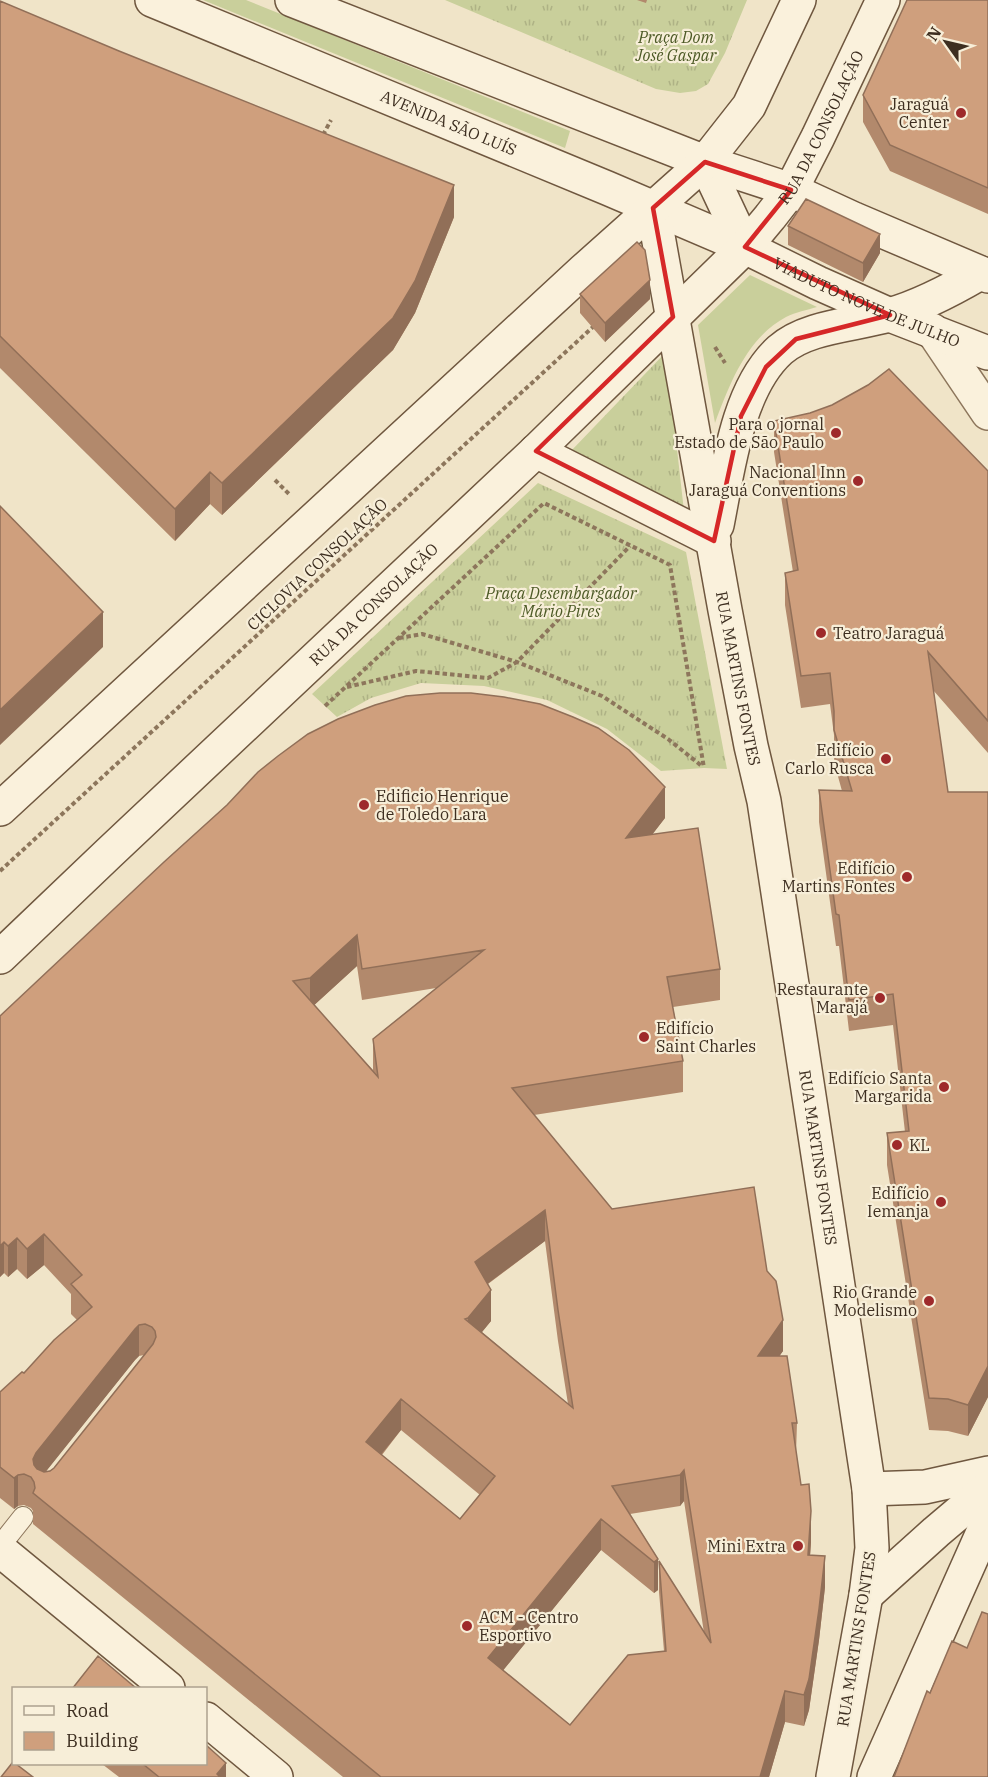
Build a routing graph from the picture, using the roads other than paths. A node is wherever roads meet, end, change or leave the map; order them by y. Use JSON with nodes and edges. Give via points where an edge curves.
{"nodes":[{"id":1,"x":152,"y":0,"type":"edge"},
{"id":2,"x":292,"y":0,"type":"edge"},
{"id":3,"x":799,"y":0,"type":"edge"},
{"id":4,"x":883,"y":0,"type":"edge"},
{"id":5,"x":705,"y":162,"type":"junction"},
{"id":6,"x":791,"y":190,"type":"junction"},
{"id":7,"x":653,"y":208,"type":"junction"},
{"id":8,"x":745,"y":247,"type":"junction"},
{"id":9,"x":984,"y":275,"type":"edge"},
{"id":10,"x":890,"y":315,"type":"junction"},
{"id":11,"x":673,"y":317,"type":"junction"},
{"id":12,"x":932,"y":330,"type":"junction"},
{"id":13,"x":988,"y":353,"type":"edge"},
{"id":14,"x":988,"y":413,"type":"edge"},
{"id":15,"x":536,"y":451,"type":"junction"},
{"id":16,"x":714,"y":541,"type":"junction"},
{"id":17,"x":0,"y":809,"type":"edge"},
{"id":18,"x":0,"y":957,"type":"edge"},
{"id":19,"x":988,"y":1473,"type":"edge"},
{"id":20,"x":988,"y":1488,"type":"edge"},
{"id":21,"x":869,"y":1489,"type":"junction"},
{"id":22,"x":23,"y":1517,"type":"dead end"},
{"id":23,"x":988,"y":1521,"type":"edge"},
{"id":24,"x":0,"y":1545,"type":"edge"},
{"id":25,"x":0,"y":1550,"type":"edge"},
{"id":26,"x":866,"y":1595,"type":"junction"},
{"id":27,"x":166,"y":1687,"type":"edge"},
{"id":28,"x":207,"y":1720,"type":"edge"},
{"id":29,"x":276,"y":1777,"type":"edge"},
{"id":30,"x":833,"y":1777,"type":"edge"},
{"id":31,"x":874,"y":1777,"type":"edge"}],
"edges":[{"from":1,"to":7,"type":"main road","name":"AVENIDA SÃO LUÍS"},
{"from":2,"to":5,"type":"main road"},
{"from":3,"to":5,"type":"main road","via":[[748,105]]},
{"from":4,"to":6,"type":"main road","name":"RUA DA CONSOLAÇÃO"},
{"from":5,"to":6,"type":"main road"},
{"from":5,"to":7,"type":"main road"},
{"from":5,"to":8,"type":"main road"},
{"from":6,"to":8,"type":"main road","name":"RUA DA CONSOLAÇÃO"},
{"from":6,"to":9,"type":"main road"},
{"from":7,"to":8,"type":"main road","name":"AVENIDA SÃO LUÍS"},
{"from":7,"to":11,"type":"main road","name":"RUA MARTINS FONTES"},
{"from":7,"to":17,"type":"main road"},
{"from":8,"to":10,"type":"main road","name":"VIADUTO NOVE DE JULHO"},
{"from":8,"to":11,"type":"main road","name":"RUA DA CONSOLAÇÃO"},
{"from":9,"to":10,"type":"main road","name":"RUA MARTINS FONTES"},
{"from":10,"to":12,"type":"main road","name":"VIADUTO NOVE DE JULHO"},
{"from":10,"to":16,"type":"main road","name":"RUA MARTINS FONTES","via":[[796,339],[766,367],[741,416]]},
{"from":11,"to":15,"type":"main road","name":"RUA DA CONSOLAÇÃO"},
{"from":11,"to":16,"type":"main road","name":"RUA MARTINS FONTES"},
{"from":12,"to":13,"type":"main road","name":"VIADUTO NOVE DE JULHO"},
{"from":12,"to":14,"type":"main road"},
{"from":15,"to":16,"type":"main road"},
{"from":15,"to":18,"type":"main road","name":"RUA DA CONSOLAÇÃO"},
{"from":16,"to":21,"type":"main road","name":"RUA MARTINS FONTES","via":[[764,801]]},
{"from":19,"to":21,"type":"main road","via":[[925,1486]]},
{"from":20,"to":26,"type":"main road"},
{"from":21,"to":26,"type":"main road","name":"RUA MARTINS FONTES","via":[[872,1548]]},
{"from":22,"to":24,"type":"lane"},
{"from":23,"to":31,"type":"main road"},
{"from":25,"to":27,"type":"main road"},
{"from":26,"to":30,"type":"main road","name":"RUA MARTINS FONTES"},
{"from":28,"to":29,"type":"main road"}]}
